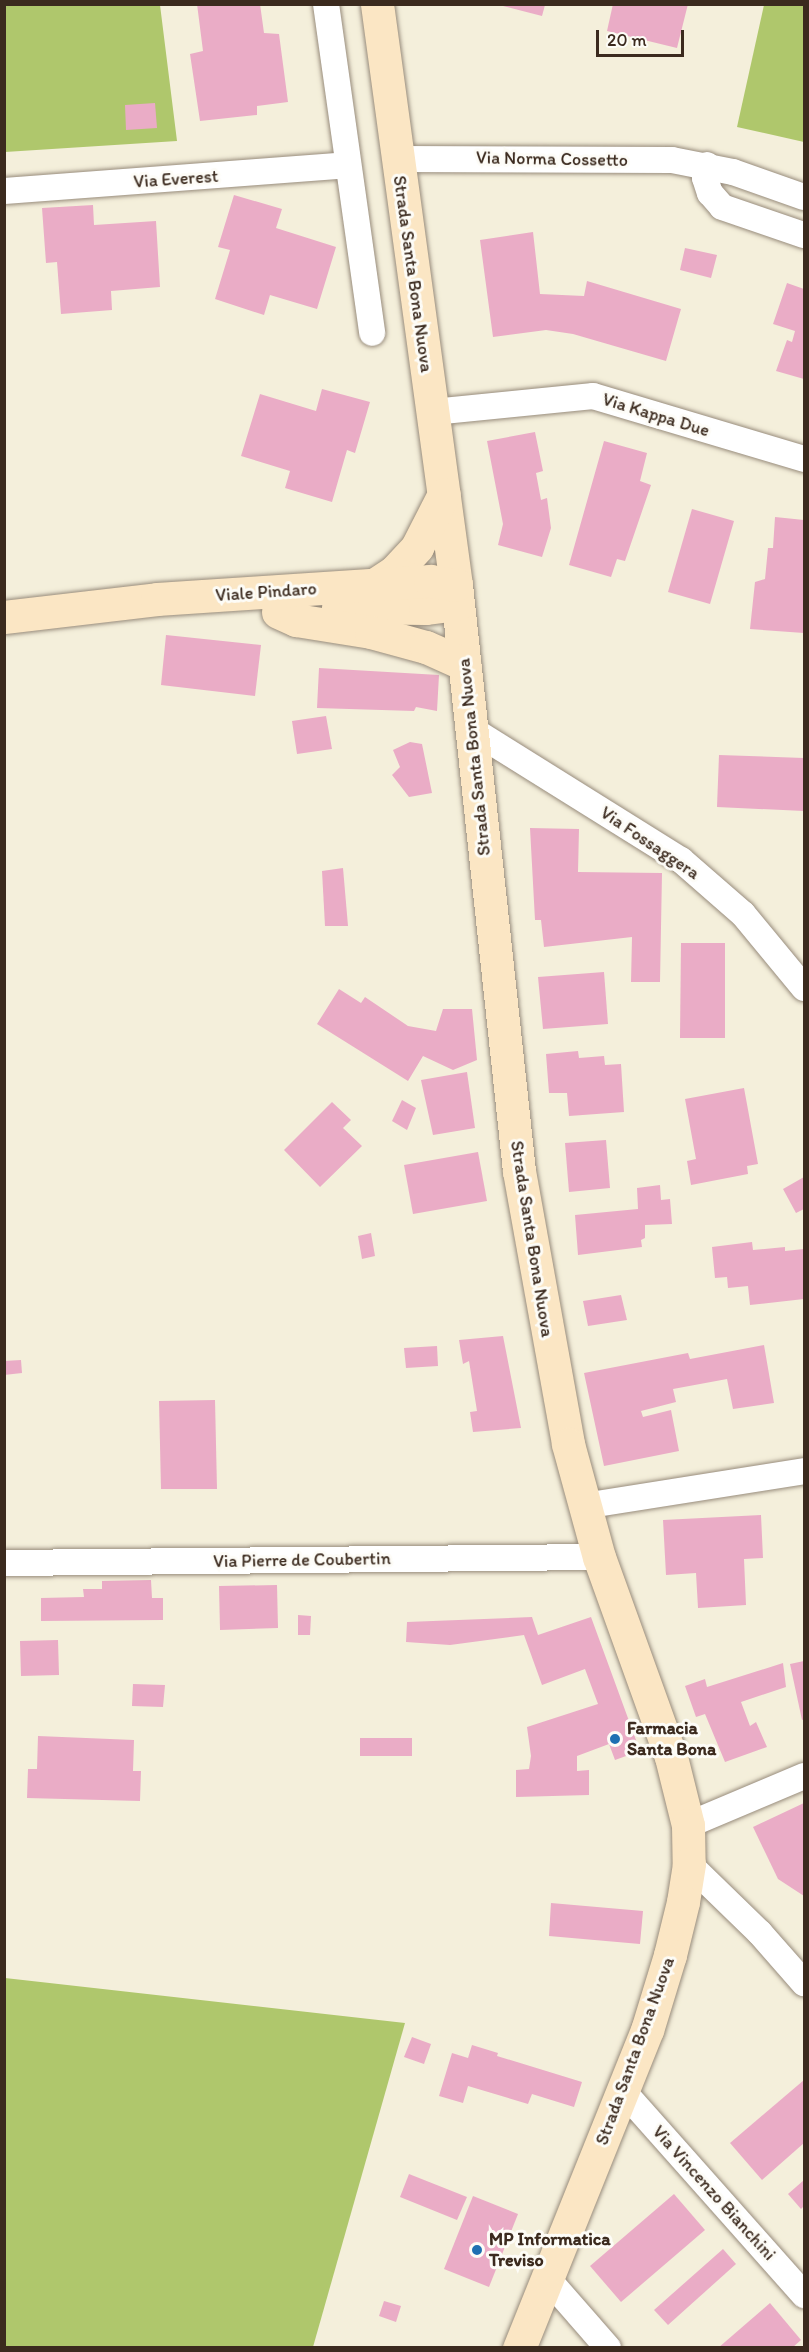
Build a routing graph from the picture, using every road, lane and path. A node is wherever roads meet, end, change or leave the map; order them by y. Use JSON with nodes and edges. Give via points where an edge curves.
{"nodes":[{"id":1,"x":326,"y":4,"type":"edge"},
{"id":2,"x":377,"y":4,"type":"edge"},
{"id":3,"x":397,"y":159,"type":"junction"},
{"id":4,"x":347,"y":165,"type":"junction"},
{"id":5,"x":707,"y":165,"type":"junction"},
{"id":6,"x":4,"y":191,"type":"edge"},
{"id":7,"x":804,"y":197,"type":"edge"},
{"id":8,"x":804,"y":234,"type":"edge"},
{"id":9,"x":372,"y":333,"type":"dead end"},
{"id":10,"x":433,"y":412,"type":"junction"},
{"id":11,"x":804,"y":459,"type":"edge"},
{"id":12,"x":444,"y":494,"type":"junction"},
{"id":13,"x":374,"y":585,"type":"junction"},
{"id":14,"x":457,"y":595,"type":"junction"},
{"id":15,"x":157,"y":599,"type":"junction"},
{"id":16,"x":278,"y":612,"type":"junction"},
{"id":17,"x":4,"y":617,"type":"edge"},
{"id":18,"x":464,"y":664,"type":"junction"},
{"id":19,"x":471,"y":729,"type":"junction"},
{"id":20,"x":804,"y":988,"type":"edge"},
{"id":21,"x":804,"y":1471,"type":"edge"},
{"id":22,"x":584,"y":1506,"type":"junction"},
{"id":23,"x":599,"y":1557,"type":"junction"},
{"id":24,"x":4,"y":1563,"type":"edge"},
{"id":25,"x":804,"y":1776,"type":"edge"},
{"id":26,"x":687,"y":1825,"type":"junction"},
{"id":27,"x":689,"y":1864,"type":"junction"},
{"id":28,"x":804,"y":1983,"type":"edge"},
{"id":29,"x":623,"y":2091,"type":"junction"},
{"id":30,"x":547,"y":2278,"type":"junction"},
{"id":31,"x":804,"y":2295,"type":"edge"},
{"id":32,"x":519,"y":2348,"type":"edge"},
{"id":33,"x":608,"y":2348,"type":"edge"}],
"edges":[{"from":1,"to":4,"type":"street"},
{"from":2,"to":3,"type":"street","name":"Strada Santa Bona Nuova"},
{"from":3,"to":5,"type":"street","name":"Via Norma Cossetto","via":[[672,160]]},
{"from":3,"to":10,"type":"street","name":"Strada Santa Bona Nuova"},
{"from":4,"to":6,"type":"street","name":"Via Everest"},
{"from":4,"to":9,"type":"street"},
{"from":5,"to":7,"type":"street","name":"Via Norma Cossetto"},
{"from":5,"to":8,"type":"street","via":[[705,178],[710,193],[722,207]]},
{"from":10,"to":11,"type":"street","name":"Via Kappa Due","via":[[593,396]]},
{"from":10,"to":12,"type":"street","name":"Strada Santa Bona Nuova"},
{"from":12,"to":13,"type":"street","via":[[417,547],[394,572]]},
{"from":12,"to":14,"type":"street","name":"Strada Santa Bona Nuova"},
{"from":13,"to":14,"type":"street","name":"Viale Pindaro","via":[[430,581]]},
{"from":13,"to":15,"type":"street","name":"Viale Pindaro"},
{"from":14,"to":16,"type":"street","name":"Viale Pindaro","via":[[425,608],[310,607]]},
{"from":14,"to":18,"type":"street","name":"Strada Santa Bona Nuova"},
{"from":15,"to":16,"type":"street","name":"Viale Pindaro"},
{"from":15,"to":17,"type":"street","name":"Viale Pindaro"},
{"from":16,"to":18,"type":"street","name":"Viale Pindaro","via":[[296,620],[426,647]]},
{"from":18,"to":19,"type":"street","name":"Strada Santa Bona Nuova"},
{"from":19,"to":20,"type":"street","name":"Via Fossaggera","via":[[681,860],[742,914]]},
{"from":19,"to":22,"type":"street","name":"Strada Santa Bona Nuova","via":[[519,1171],[559,1401]]},
{"from":21,"to":22,"type":"street"},
{"from":22,"to":23,"type":"street","name":"Strada Santa Bona Nuova"},
{"from":23,"to":24,"type":"street","name":"Via Pierre de Coubertin"},
{"from":23,"to":26,"type":"street","name":"Strada Santa Bona Nuova","via":[[671,1757]]},
{"from":25,"to":26,"type":"street"},
{"from":26,"to":27,"type":"street","name":"Strada Santa Bona Nuova"},
{"from":27,"to":28,"type":"street","via":[[760,1933]]},
{"from":27,"to":29,"type":"street","name":"Strada Santa Bona Nuova","via":[[670,1955]]},
{"from":29,"to":30,"type":"street","name":"Strada Santa Bona Nuova"},
{"from":29,"to":31,"type":"street","name":"Via Vincenzo Bianchini"},
{"from":30,"to":32,"type":"street","name":"Strada Santa Bona Nuova"},
{"from":30,"to":33,"type":"street"}]}
